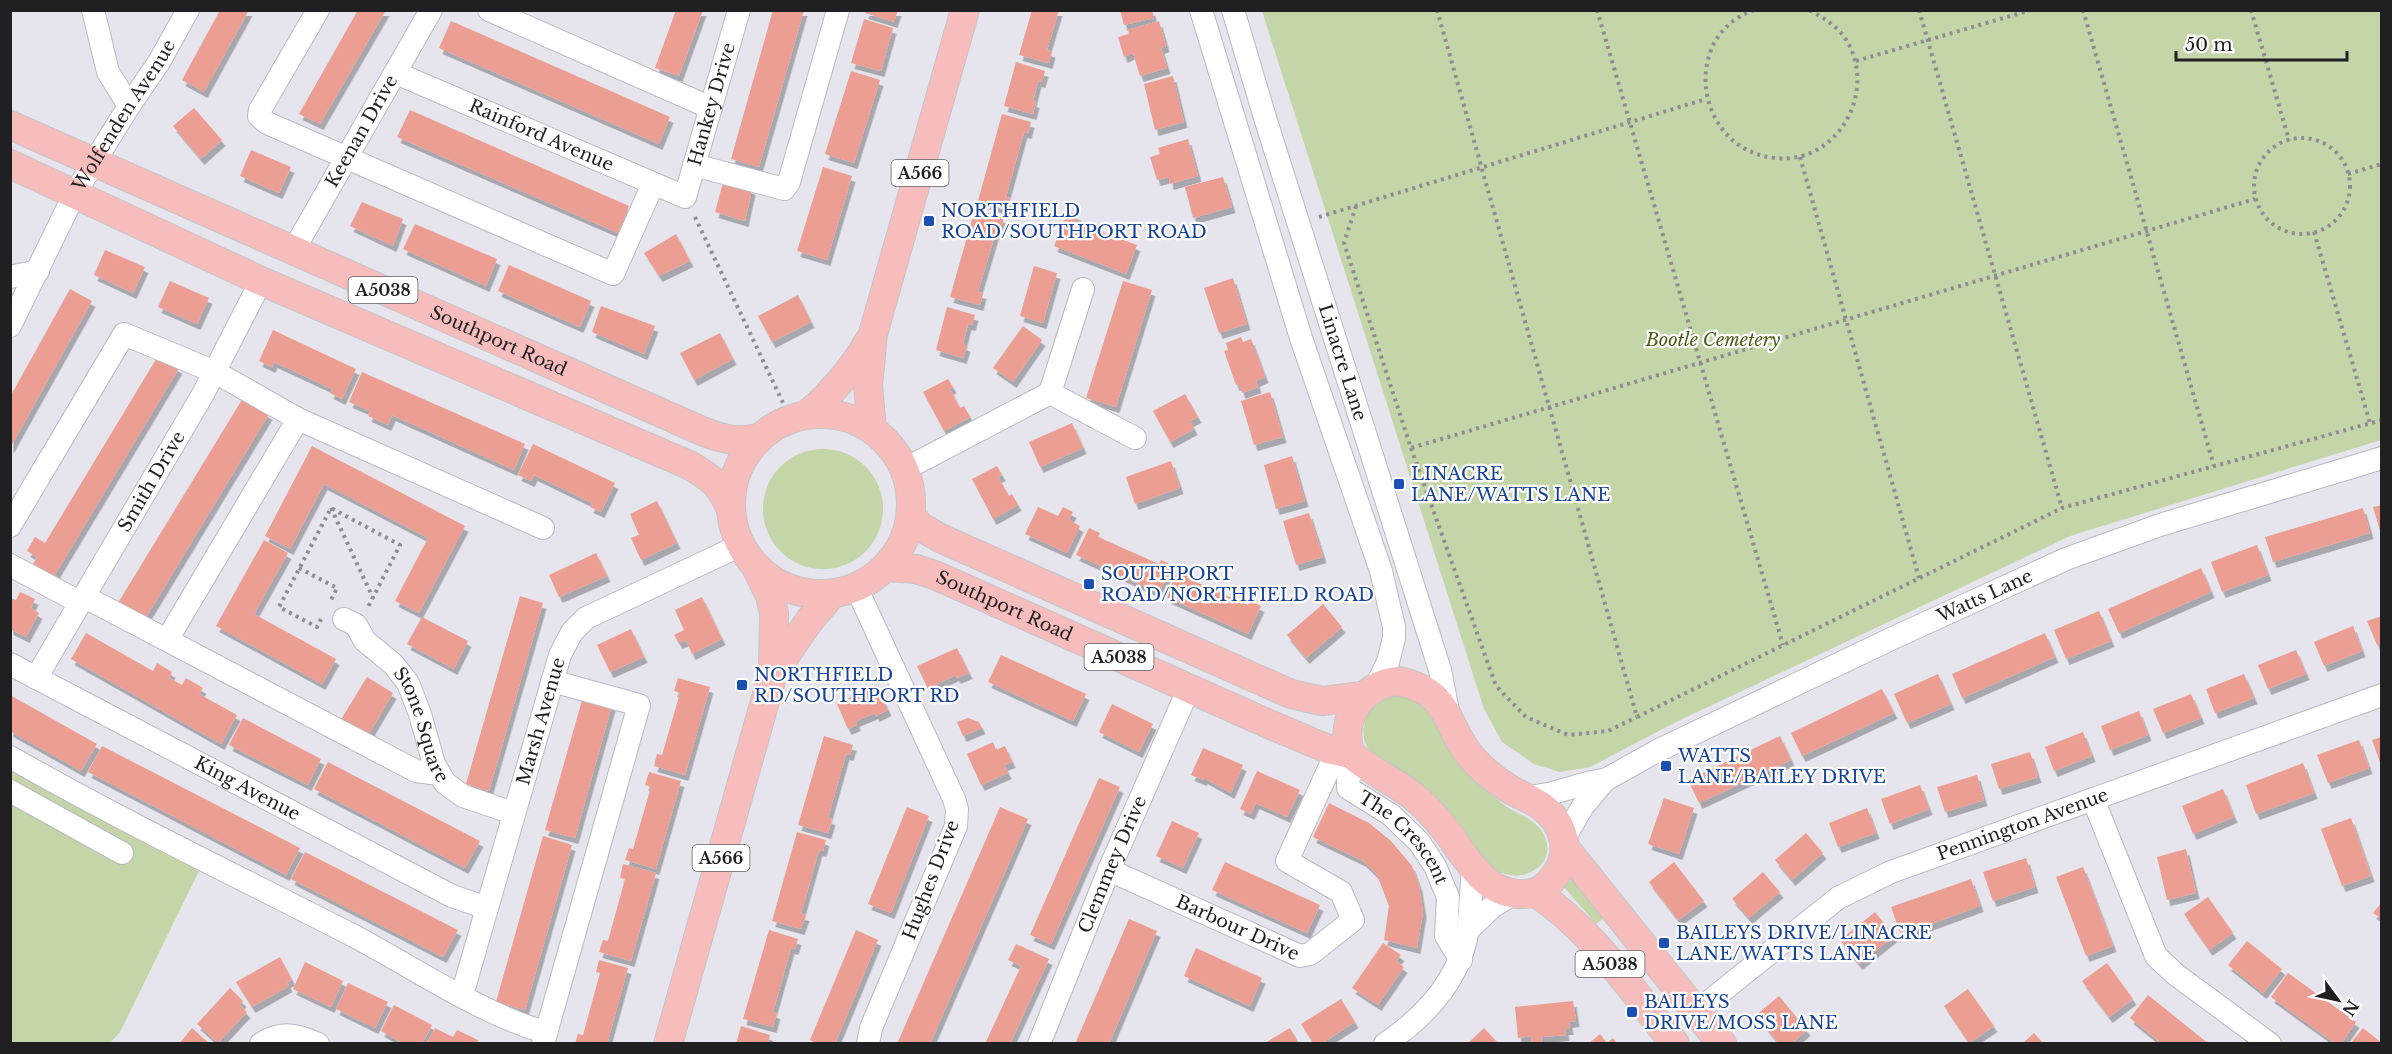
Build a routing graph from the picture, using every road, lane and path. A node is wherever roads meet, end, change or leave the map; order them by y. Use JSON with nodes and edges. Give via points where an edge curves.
{"nodes":[{"id":1,"x":93,"y":10,"type":"edge"},
{"id":2,"x":188,"y":10,"type":"edge"},
{"id":3,"x":318,"y":10,"type":"edge"},
{"id":4,"x":431,"y":10,"type":"edge"},
{"id":5,"x":489,"y":10,"type":"edge"},
{"id":6,"x":838,"y":10,"type":"edge"},
{"id":7,"x":965,"y":10,"type":"edge"},
{"id":8,"x":1201,"y":10,"type":"edge"},
{"id":9,"x":1233,"y":10,"type":"edge"},
{"id":10,"x":1437,"y":10,"type":"edge"},
{"id":11,"x":1597,"y":10,"type":"edge"},
{"id":12,"x":1754,"y":10,"type":"edge"},
{"id":13,"x":1809,"y":10,"type":"edge"},
{"id":14,"x":1919,"y":10,"type":"edge"},
{"id":15,"x":2031,"y":10,"type":"edge"},
{"id":16,"x":2083,"y":10,"type":"edge"},
{"id":17,"x":2251,"y":10,"type":"edge"},
{"id":18,"x":737,"y":11,"type":"edge"},
{"id":19,"x":1927,"y":40,"type":"junction"},
{"id":20,"x":1856,"y":61,"type":"junction"},
{"id":21,"x":396,"y":73,"type":"junction"},
{"id":22,"x":1706,"y":99,"type":"junction"},
{"id":23,"x":129,"y":106,"type":"junction"},
{"id":24,"x":711,"y":108,"type":"junction"},
{"id":25,"x":1630,"y":122,"type":"junction"},
{"id":26,"x":10,"y":125,"type":"edge"},
{"id":27,"x":2289,"y":140,"type":"junction"},
{"id":28,"x":347,"y":157,"type":"junction"},
{"id":29,"x":1800,"y":157,"type":"junction"},
{"id":30,"x":93,"y":162,"type":"junction"},
{"id":31,"x":10,"y":164,"type":"edge"},
{"id":32,"x":2382,"y":164,"type":"edge"},
{"id":33,"x":694,"y":165,"type":"junction"},
{"id":34,"x":1481,"y":167,"type":"junction"},
{"id":35,"x":2348,"y":174,"type":"junction"},
{"id":36,"x":653,"y":184,"type":"junction"},
{"id":37,"x":75,"y":193,"type":"junction"},
{"id":38,"x":685,"y":197,"type":"junction"},
{"id":39,"x":2255,"y":199,"type":"junction"},
{"id":40,"x":1356,"y":206,"type":"junction"},
{"id":41,"x":1298,"y":224,"type":"junction"},
{"id":42,"x":2146,"y":231,"type":"junction"},
{"id":43,"x":2314,"y":232,"type":"junction"},
{"id":44,"x":293,"y":251,"type":"junction"},
{"id":45,"x":38,"y":271,"type":"junction"},
{"id":46,"x":1995,"y":276,"type":"junction"},
{"id":47,"x":10,"y":277,"type":"edge"},
{"id":48,"x":261,"y":280,"type":"junction"},
{"id":49,"x":1083,"y":289,"type":"dead end"},
{"id":50,"x":1846,"y":320,"type":"junction"},
{"id":51,"x":10,"y":327,"type":"edge"},
{"id":52,"x":873,"y":334,"type":"junction"},
{"id":53,"x":1700,"y":363,"type":"junction"},
{"id":54,"x":215,"y":372,"type":"junction"},
{"id":55,"x":1050,"y":393,"type":"junction"},
{"id":56,"x":1550,"y":407,"type":"junction"},
{"id":57,"x":799,"y":417,"type":"junction"},
{"id":58,"x":298,"y":419,"type":"junction"},
{"id":59,"x":2382,"y":420,"type":"edge"},
{"id":60,"x":2370,"y":423,"type":"junction"},
{"id":61,"x":872,"y":429,"type":"junction"},
{"id":62,"x":759,"y":438,"type":"junction"},
{"id":63,"x":1135,"y":438,"type":"dead end"},
{"id":64,"x":1411,"y":448,"type":"junction"},
{"id":65,"x":2382,"y":458,"type":"edge"},
{"id":66,"x":2214,"y":466,"type":"junction"},
{"id":67,"x":905,"y":469,"type":"junction"},
{"id":68,"x":331,"y":508,"type":"junction"},
{"id":69,"x":2062,"y":508,"type":"junction"},
{"id":70,"x":730,"y":510,"type":"junction"},
{"id":71,"x":911,"y":516,"type":"junction"},
{"id":72,"x":10,"y":526,"type":"edge"},
{"id":73,"x":543,"y":528,"type":"dead end"},
{"id":74,"x":748,"y":556,"type":"junction"},
{"id":75,"x":10,"y":565,"type":"edge"},
{"id":76,"x":886,"y":567,"type":"junction"},
{"id":77,"x":299,"y":568,"type":"junction"},
{"id":78,"x":1919,"y":578,"type":"junction"},
{"id":79,"x":844,"y":591,"type":"junction"},
{"id":80,"x":373,"y":598,"type":"junction"},
{"id":81,"x":81,"y":599,"type":"junction"},
{"id":82,"x":350,"y":622,"type":"joint"},
{"id":83,"x":167,"y":640,"type":"junction"},
{"id":84,"x":1782,"y":645,"type":"junction"},
{"id":85,"x":10,"y":664,"type":"edge"},
{"id":86,"x":773,"y":673,"type":"junction"},
{"id":87,"x":36,"y":678,"type":"junction"},
{"id":88,"x":552,"y":681,"type":"junction"},
{"id":89,"x":1189,"y":688,"type":"junction"},
{"id":90,"x":1369,"y":691,"type":"junction"},
{"id":91,"x":2382,"y":695,"type":"edge"},
{"id":92,"x":1449,"y":716,"type":"junction"},
{"id":93,"x":1637,"y":717,"type":"junction"},
{"id":94,"x":10,"y":757,"type":"edge"},
{"id":95,"x":1355,"y":758,"type":"junction"},
{"id":96,"x":438,"y":774,"type":"junction"},
{"id":97,"x":1605,"y":780,"type":"junction"},
{"id":98,"x":10,"y":791,"type":"edge"},
{"id":99,"x":1523,"y":797,"type":"junction"},
{"id":100,"x":2093,"y":799,"type":"junction"},
{"id":101,"x":513,"y":813,"type":"junction"},
{"id":102,"x":1565,"y":843,"type":"junction"},
{"id":103,"x":122,"y":853,"type":"dead end"},
{"id":104,"x":1473,"y":869,"type":"junction"},
{"id":105,"x":1109,"y":870,"type":"junction"},
{"id":106,"x":1525,"y":894,"type":"junction"},
{"id":107,"x":488,"y":908,"type":"junction"},
{"id":108,"x":1468,"y":930,"type":"junction"},
{"id":109,"x":1461,"y":960,"type":"junction"},
{"id":110,"x":462,"y":995,"type":"junction"},
{"id":111,"x":1696,"y":1011,"type":"junction"},
{"id":112,"x":544,"y":1038,"type":"edge"},
{"id":113,"x":271,"y":1039,"type":"edge"},
{"id":114,"x":318,"y":1044,"type":"edge"},
{"id":115,"x":668,"y":1044,"type":"edge"},
{"id":116,"x":868,"y":1044,"type":"edge"},
{"id":117,"x":1039,"y":1044,"type":"edge"},
{"id":118,"x":1385,"y":1044,"type":"edge"},
{"id":119,"x":1674,"y":1044,"type":"edge"},
{"id":120,"x":1722,"y":1044,"type":"edge"},
{"id":121,"x":2270,"y":1044,"type":"edge"}],
"edges":[{"from":1,"to":23,"type":"street","via":[[108,72]]},
{"from":2,"to":23,"type":"street","name":"Wolfenden Avenue"},
{"from":3,"to":28,"type":"street","via":[[259,116]]},
{"from":4,"to":21,"type":"street","name":"Keenan Drive"},
{"from":5,"to":24,"type":"street"},
{"from":6,"to":33,"type":"street","via":[[784,189]]},
{"from":7,"to":52,"type":"main road","number":"A566"},
{"from":8,"to":90,"type":"street","name":"Linacre Lane","via":[[1301,338],[1381,571],[1394,638],[1388,662]]},
{"from":9,"to":41,"type":"street","name":"Linacre Lane"},
{"from":10,"to":34,"type":"path"},
{"from":11,"to":25,"type":"path"},
{"from":12,"to":22,"type":"path","via":[[1728,26],[1713,47],[1705,72]]},
{"from":13,"to":20,"type":"path","via":[[1826,19],[1844,37]]},
{"from":14,"to":19,"type":"path"},
{"from":15,"to":19,"type":"path"},
{"from":16,"to":42,"type":"path"},
{"from":17,"to":27,"type":"path"},
{"from":18,"to":24,"type":"street","name":"Hankey Drive"},
{"from":19,"to":20,"type":"path"},
{"from":19,"to":46,"type":"path"},
{"from":20,"to":29,"type":"path","via":[[1858,86],[1853,110],[1841,131],[1823,147]]},
{"from":21,"to":28,"type":"street","name":"Keenan Drive"},
{"from":21,"to":36,"type":"street","name":"Rainford Avenue"},
{"from":22,"to":25,"type":"path"},
{"from":22,"to":29,"type":"path","via":[[1715,122],[1731,140],[1751,153],[1776,159]]},
{"from":23,"to":30,"type":"street","name":"Wolfenden Avenue"},
{"from":24,"to":33,"type":"street","name":"Hankey Drive"},
{"from":25,"to":34,"type":"path"},
{"from":25,"to":53,"type":"path"},
{"from":26,"to":30,"type":"main road","name":"Southport Road","number":"A5038"},
{"from":27,"to":35,"type":"path","via":[[2304,138],[2326,145],[2342,160]]},
{"from":27,"to":39,"type":"path","via":[[2275,146],[2260,163],[2254,184]]},
{"from":28,"to":36,"type":"street","via":[[613,274]]},
{"from":28,"to":44,"type":"street","name":"Keenan Drive"},
{"from":29,"to":50,"type":"path"},
{"from":30,"to":37,"type":"street","name":"Wolfenden Avenue"},
{"from":30,"to":44,"type":"main road","name":"Southport Road","number":"A5038"},
{"from":31,"to":37,"type":"main road","name":"Southport Road","number":"A5038"},
{"from":32,"to":35,"type":"path"},
{"from":33,"to":38,"type":"street","name":"Hankey Drive"},
{"from":34,"to":40,"type":"path"},
{"from":34,"to":56,"type":"path"},
{"from":35,"to":43,"type":"path","via":[[2345,207],[2336,220]]},
{"from":36,"to":38,"type":"street","name":"Rainford Avenue"},
{"from":37,"to":45,"type":"street","name":"Wolfenden Avenue"},
{"from":37,"to":48,"type":"main road","name":"Southport Road","number":"A5038"},
{"from":38,"to":57,"type":"path"},
{"from":39,"to":42,"type":"path"},
{"from":39,"to":43,"type":"path","via":[[2274,226],[2289,233]]},
{"from":40,"to":41,"type":"path"},
{"from":40,"to":64,"type":"path","via":[[1344,243]]},
{"from":41,"to":92,"type":"street","name":"Linacre Lane","via":[[1440,670]]},
{"from":42,"to":46,"type":"path"},
{"from":42,"to":66,"type":"path"},
{"from":43,"to":60,"type":"path"},
{"from":44,"to":62,"type":"main road","name":"Southport Road","number":"A5038","via":[[702,431],[730,441]]},
{"from":45,"to":47,"type":"street"},
{"from":45,"to":51,"type":"street","name":"Wolfenden Avenue"},
{"from":46,"to":50,"type":"path"},
{"from":46,"to":69,"type":"path"},
{"from":48,"to":54,"type":"street","name":"Smith Drive"},
{"from":48,"to":70,"type":"main road","name":"Southport Road","number":"A5038","via":[[689,465],[716,483]]},
{"from":49,"to":55,"type":"street"},
{"from":50,"to":53,"type":"path"},
{"from":50,"to":78,"type":"path"},
{"from":52,"to":57,"type":"main road","number":"A566","via":[[854,367],[830,394]]},
{"from":52,"to":61,"type":"main road","number":"A566","via":[[868,386]]},
{"from":53,"to":56,"type":"path"},
{"from":53,"to":84,"type":"path"},
{"from":54,"to":58,"type":"street"},
{"from":54,"to":72,"type":"street","via":[[124,334]]},
{"from":54,"to":81,"type":"street","name":"Smith Drive"},
{"from":55,"to":63,"type":"street"},
{"from":55,"to":67,"type":"street"},
{"from":56,"to":64,"type":"path"},
{"from":56,"to":93,"type":"path"},
{"from":57,"to":61,"type":"main road","via":[[830,414]]},
{"from":57,"to":62,"type":"main road"},
{"from":58,"to":73,"type":"street"},
{"from":58,"to":83,"type":"street"},
{"from":59,"to":60,"type":"path"},
{"from":60,"to":66,"type":"path"},
{"from":61,"to":67,"type":"main road","via":[[897,453]]},
{"from":62,"to":70,"type":"main road","via":[[737,471]]},
{"from":64,"to":93,"type":"path","via":[[1496,686],[1526,717],[1568,735],[1608,730]]},
{"from":65,"to":97,"type":"street","name":"Watts Lane","via":[[2160,525],[2066,559],[1678,741]]},
{"from":66,"to":69,"type":"path"},
{"from":67,"to":71,"type":"main road","via":[[911,492]]},
{"from":68,"to":77,"type":"path"},
{"from":68,"to":80,"type":"path"},
{"from":68,"to":80,"type":"path","via":[[400,545]]},
{"from":69,"to":78,"type":"path"},
{"from":70,"to":74,"type":"main road"},
{"from":71,"to":76,"type":"main road","via":[[903,543]]},
{"from":71,"to":90,"type":"main road","name":"Southport Road","number":"A5038","via":[[940,538],[1291,694],[1322,701]]},
{"from":74,"to":79,"type":"main road","via":[[772,580],[791,590],[811,594]]},
{"from":74,"to":86,"type":"main road","number":"A566","via":[[770,596],[774,613]]},
{"from":74,"to":88,"type":"street","name":"Marsh Avenue","via":[[586,618],[565,643]]},
{"from":75,"to":81,"type":"street"},
{"from":76,"to":79,"type":"main road","via":[[872,579]]},
{"from":76,"to":89,"type":"main road","name":"Southport Road","number":"A5038","via":[[916,568],[937,576]]},
{"from":77,"to":77,"type":"path","via":[[279,607],[317,627],[337,588]]},
{"from":78,"to":84,"type":"path"},
{"from":79,"to":86,"type":"main road","number":"A566","via":[[810,620]]},
{"from":79,"to":116,"type":"street","name":"Hughes Drive","via":[[954,799],[957,818],[871,1028]]},
{"from":80,"to":82,"type":"path"},
{"from":81,"to":83,"type":"street"},
{"from":81,"to":87,"type":"street","name":"Smith Drive"},
{"from":82,"to":96,"type":"street","name":"Stone Square","via":[[408,683]]},
{"from":83,"to":96,"type":"street","via":[[416,771]]},
{"from":84,"to":93,"type":"path"},
{"from":85,"to":87,"type":"street","name":"King Avenue"},
{"from":86,"to":115,"type":"main road","number":"A566"},
{"from":87,"to":107,"type":"street","name":"King Avenue","via":[[452,896]]},
{"from":88,"to":101,"type":"street","name":"Marsh Avenue"},
{"from":88,"to":112,"type":"street","via":[[639,705]]},
{"from":89,"to":95,"type":"main road","name":"Southport Road","number":"A5038"},
{"from":89,"to":105,"type":"street","name":"Clemmey Drive"},
{"from":90,"to":92,"type":"main road","number":"A5038","via":[[1398,681],[1416,686],[1439,702]]},
{"from":90,"to":95,"type":"main road","via":[[1354,710],[1348,734],[1347,745]]},
{"from":91,"to":100,"type":"street","name":"Pennington Avenue"},
{"from":92,"to":99,"type":"main road","number":"A5038","via":[[1472,758]]},
{"from":94,"to":110,"type":"street"},
{"from":95,"to":104,"type":"main road","number":"A5038","via":[[1432,813]]},
{"from":95,"to":105,"type":"street","name":"Barbour Drive","via":[[1332,762],[1287,861],[1341,892],[1353,920],[1310,954],[1299,956]]},
{"from":95,"to":109,"type":"street","name":"The Crescent","via":[[1348,788],[1391,815],[1419,842],[1435,866],[1448,897],[1446,936]]},
{"from":96,"to":101,"type":"street","name":"Stone Square","via":[[463,796]]},
{"from":97,"to":99,"type":"street","name":"Watts Lane","via":[[1584,782],[1541,797]]},
{"from":97,"to":102,"type":"street","name":"Watts Lane","via":[[1588,800]]},
{"from":98,"to":103,"type":"street"},
{"from":99,"to":102,"type":"main road","number":"A5038","via":[[1553,817]]},
{"from":100,"to":111,"type":"street","name":"Pennington Avenue","via":[[1891,872],[1838,898]]},
{"from":100,"to":121,"type":"street","via":[[2156,956]]},
{"from":101,"to":107,"type":"street","name":"Marsh Avenue"},
{"from":102,"to":106,"type":"main road","via":[[1559,872],[1549,884]]},
{"from":102,"to":111,"type":"main road","number":"A5038"},
{"from":104,"to":106,"type":"main road","number":"A5038","via":[[1494,888]]},
{"from":104,"to":108,"type":"street"},
{"from":105,"to":117,"type":"street","name":"Clemmey Drive"},
{"from":106,"to":108,"type":"street","via":[[1492,907]]},
{"from":106,"to":119,"type":"main road","number":"A5038","via":[[1562,912],[1586,936]]},
{"from":107,"to":110,"type":"street","name":"Marsh Avenue"},
{"from":108,"to":109,"type":"street"},
{"from":109,"to":118,"type":"street","via":[[1429,1008]]},
{"from":110,"to":112,"type":"street"},
{"from":111,"to":120,"type":"main road","number":"A5038"},
{"from":113,"to":114,"type":"street","via":[[292,1034]]}]}
